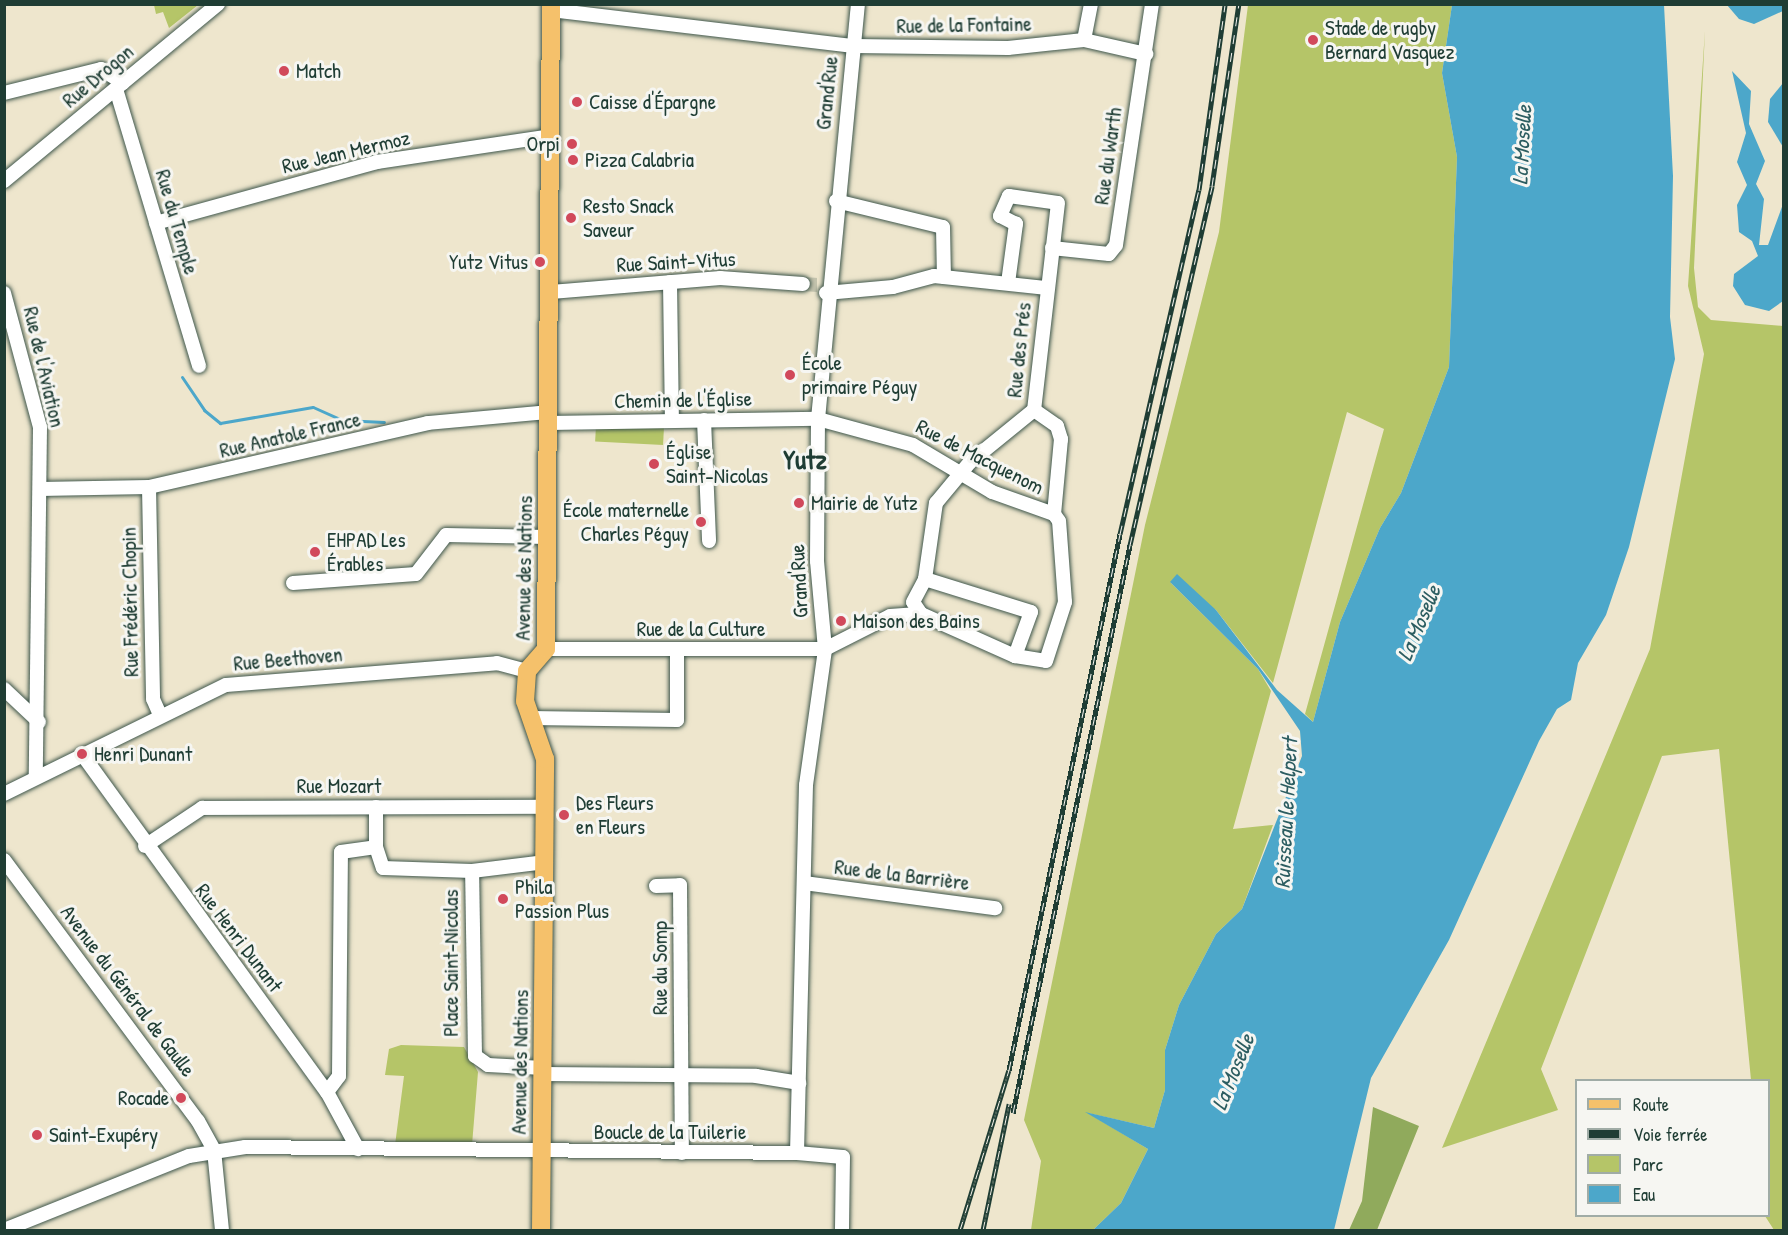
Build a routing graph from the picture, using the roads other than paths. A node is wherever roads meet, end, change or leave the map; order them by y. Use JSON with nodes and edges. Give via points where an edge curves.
{"nodes":[{"id":1,"x":218,"y":4,"type":"edge"},
{"id":2,"x":858,"y":4,"type":"edge"},
{"id":3,"x":1091,"y":4,"type":"edge"},
{"id":4,"x":1152,"y":4,"type":"edge"},
{"id":5,"x":551,"y":7,"type":"edge"},
{"id":6,"x":1084,"y":40,"type":"junction"},
{"id":7,"x":854,"y":46,"type":"junction"},
{"id":8,"x":1146,"y":54,"type":"junction"},
{"id":9,"x":119,"y":86,"type":"junction"},
{"id":10,"x":4,"y":93,"type":"edge"},
{"id":11,"x":550,"y":136,"type":"junction"},
{"id":12,"x":4,"y":181,"type":"edge"},
{"id":13,"x":836,"y":201,"type":"junction"},
{"id":14,"x":156,"y":223,"type":"junction"},
{"id":15,"x":1052,"y":248,"type":"junction"},
{"id":16,"x":944,"y":277,"type":"junction"},
{"id":17,"x":670,"y":282,"type":"junction"},
{"id":18,"x":1008,"y":283,"type":"junction"},
{"id":19,"x":803,"y":284,"type":"tunnel mouth"},
{"id":20,"x":824,"y":288,"type":"junction"},
{"id":21,"x":1047,"y":288,"type":"junction"},
{"id":22,"x":551,"y":292,"type":"junction"},
{"id":23,"x":4,"y":294,"type":"edge"},
{"id":24,"x":199,"y":366,"type":"dead end"},
{"id":25,"x":1034,"y":410,"type":"junction"},
{"id":26,"x":549,"y":417,"type":"junction"},
{"id":27,"x":818,"y":419,"type":"junction"},
{"id":28,"x":704,"y":420,"type":"junction"},
{"id":29,"x":672,"y":421,"type":"junction"},
{"id":30,"x":960,"y":473,"type":"junction"},
{"id":31,"x":149,"y":487,"type":"junction"},
{"id":32,"x":40,"y":489,"type":"junction"},
{"id":33,"x":1057,"y":518,"type":"junction"},
{"id":34,"x":547,"y":537,"type":"junction"},
{"id":35,"x":709,"y":541,"type":"dead end"},
{"id":36,"x":925,"y":579,"type":"junction"},
{"id":37,"x":292,"y":583,"type":"dead end"},
{"id":38,"x":921,"y":614,"type":"junction"},
{"id":39,"x":546,"y":649,"type":"junction"},
{"id":40,"x":825,"y":649,"type":"junction"},
{"id":41,"x":677,"y":650,"type":"junction"},
{"id":42,"x":1016,"y":656,"type":"junction"},
{"id":43,"x":1049,"y":664,"type":"joint"},
{"id":44,"x":527,"y":671,"type":"junction"},
{"id":45,"x":4,"y":688,"type":"edge"},
{"id":46,"x":160,"y":715,"type":"junction"},
{"id":47,"x":530,"y":718,"type":"junction"},
{"id":48,"x":39,"y":722,"type":"junction"},
{"id":49,"x":82,"y":754,"type":"junction"},
{"id":50,"x":36,"y":775,"type":"junction"},
{"id":51,"x":4,"y":794,"type":"edge"},
{"id":52,"x":376,"y":807,"type":"junction"},
{"id":53,"x":545,"y":807,"type":"junction"},
{"id":54,"x":145,"y":846,"type":"junction"},
{"id":55,"x":376,"y":847,"type":"junction"},
{"id":56,"x":4,"y":860,"type":"edge"},
{"id":57,"x":545,"y":862,"type":"junction"},
{"id":58,"x":472,"y":871,"type":"junction"},
{"id":59,"x":804,"y":884,"type":"junction"},
{"id":60,"x":656,"y":886,"type":"dead end"},
{"id":61,"x":995,"y":908,"type":"dead end"},
{"id":62,"x":542,"y":1071,"type":"junction"},
{"id":63,"x":681,"y":1074,"type":"junction"},
{"id":64,"x":799,"y":1083,"type":"junction"},
{"id":65,"x":327,"y":1092,"type":"junction"},
{"id":66,"x":358,"y":1149,"type":"junction"},
{"id":67,"x":214,"y":1150,"type":"junction"},
{"id":68,"x":542,"y":1152,"type":"junction"},
{"id":69,"x":682,"y":1153,"type":"junction"},
{"id":70,"x":797,"y":1153,"type":"junction"},
{"id":71,"x":4,"y":1230,"type":"edge"},
{"id":72,"x":222,"y":1230,"type":"edge"},
{"id":73,"x":541,"y":1230,"type":"edge"},
{"id":74,"x":842,"y":1230,"type":"edge"}],
"edges":[{"from":1,"to":9,"type":"street","name":"Rue Drogon"},
{"from":2,"to":7,"type":"street","name":"Grand'Rue"},
{"from":3,"to":6,"type":"street"},
{"from":4,"to":8,"type":"street","name":"Rue du Warth"},
{"from":5,"to":7,"type":"street","name":"Rue de la Fontaine"},
{"from":5,"to":11,"type":"main road","name":"Avenue des Nations"},
{"from":6,"to":7,"type":"street","name":"Rue de la Fontaine","via":[[1008,48]]},
{"from":6,"to":8,"type":"street","name":"Rue de la Fontaine"},
{"from":7,"to":13,"type":"street","name":"Grand'Rue"},
{"from":8,"to":15,"type":"street","name":"Rue du Warth","via":[[1116,245],[1109,254]]},
{"from":9,"to":10,"type":"street","via":[[101,69]]},
{"from":9,"to":12,"type":"street","name":"Rue Drogon"},
{"from":9,"to":14,"type":"street","name":"Rue du Temple"},
{"from":11,"to":14,"type":"street","name":"Rue Jean Mermoz","via":[[377,162]]},
{"from":11,"to":22,"type":"main road","name":"Avenue des Nations"},
{"from":13,"to":16,"type":"street","via":[[943,227]]},
{"from":13,"to":20,"type":"street","name":"Grand'Rue"},
{"from":14,"to":24,"type":"street","name":"Rue du Temple"},
{"from":15,"to":18,"type":"street","name":"Rue des Prés","via":[[1058,203],[1010,196],[1000,216],[1016,224]]},
{"from":15,"to":21,"type":"street","name":"Rue des Prés"},
{"from":16,"to":18,"type":"street"},
{"from":16,"to":20,"type":"street"},
{"from":17,"to":19,"type":"street","name":"Rue Saint-Vitus","via":[[720,278]]},
{"from":17,"to":22,"type":"street","name":"Rue Saint-Vitus"},
{"from":17,"to":29,"type":"street"},
{"from":18,"to":21,"type":"street"},
{"from":20,"to":27,"type":"street","name":"Grand'Rue"},
{"from":21,"to":25,"type":"street","name":"Rue des Prés"},
{"from":22,"to":26,"type":"main road","name":"Avenue des Nations"},
{"from":23,"to":32,"type":"street","name":"Rue de l'Aviation","via":[[40,427]]},
{"from":25,"to":30,"type":"street"},
{"from":25,"to":33,"type":"street","name":"Rue des Prés","via":[[1057,426],[1061,439]]},
{"from":26,"to":29,"type":"street","name":"Chemin de l'Église"},
{"from":26,"to":31,"type":"street","name":"Rue Anatole France","via":[[428,423]]},
{"from":26,"to":34,"type":"main road","name":"Avenue des Nations"},
{"from":27,"to":28,"type":"street","name":"Chemin de l'Église"},
{"from":27,"to":30,"type":"street","name":"Rue de Macquenom","via":[[913,445]]},
{"from":27,"to":40,"type":"street","name":"Grand'Rue","via":[[817,561]]},
{"from":28,"to":29,"type":"street","name":"Chemin de l'Église"},
{"from":28,"to":35,"type":"street"},
{"from":30,"to":33,"type":"street","name":"Rue de Macquenom"},
{"from":30,"to":36,"type":"street","via":[[936,503]]},
{"from":31,"to":32,"type":"street","name":"Rue Anatole France"},
{"from":31,"to":46,"type":"street","name":"Rue Frédéric Chopin","via":[[153,699]]},
{"from":32,"to":48,"type":"street","name":"Rue de l'Aviation"},
{"from":33,"to":43,"type":"street","name":"Rue des Prés","via":[[1065,602]]},
{"from":34,"to":37,"type":"street","via":[[446,535],[417,574]]},
{"from":34,"to":39,"type":"main road","name":"Avenue des Nations"},
{"from":36,"to":38,"type":"street","via":[[914,602]]},
{"from":36,"to":42,"type":"street","via":[[1031,612]]},
{"from":38,"to":40,"type":"street","name":"Rue de la Culture","via":[[890,616]]},
{"from":38,"to":42,"type":"street","name":"Rue de la Culture"},
{"from":39,"to":41,"type":"street","name":"Rue de la Culture"},
{"from":39,"to":44,"type":"main road","name":"Avenue des Nations"},
{"from":40,"to":41,"type":"street","name":"Rue de la Culture"},
{"from":40,"to":59,"type":"street","name":"Grand'Rue","via":[[812,712]]},
{"from":41,"to":47,"type":"street","via":[[677,720]]},
{"from":42,"to":43,"type":"street","name":"Rue de la Culture"},
{"from":44,"to":46,"type":"street","name":"Rue Beethoven","via":[[497,663],[226,685]]},
{"from":44,"to":47,"type":"main road","name":"Avenue des Nations"},
{"from":45,"to":48,"type":"street"},
{"from":46,"to":49,"type":"street","name":"Rue Beethoven"},
{"from":47,"to":53,"type":"main road","name":"Avenue des Nations","via":[[545,759]]},
{"from":48,"to":50,"type":"street","name":"Rue de l'Aviation"},
{"from":49,"to":50,"type":"street","name":"Rue Beethoven"},
{"from":49,"to":54,"type":"street","name":"Rue Henri Dunant"},
{"from":50,"to":51,"type":"street","name":"Rue Beethoven"},
{"from":52,"to":53,"type":"street","name":"Rue Mozart"},
{"from":52,"to":54,"type":"street","name":"Rue Mozart","via":[[202,808]]},
{"from":52,"to":55,"type":"street"},
{"from":53,"to":57,"type":"main road","name":"Avenue des Nations"},
{"from":54,"to":65,"type":"street","name":"Rue Henri Dunant"},
{"from":55,"to":58,"type":"street","name":"Place Saint-Nicolas","via":[[378,861],[391,872]]},
{"from":55,"to":65,"type":"street","via":[[341,852],[339,1076]]},
{"from":56,"to":67,"type":"street","name":"Avenue du Général de Gaulle"},
{"from":57,"to":58,"type":"street","name":"Place Saint-Nicolas"},
{"from":57,"to":62,"type":"main road","name":"Avenue des Nations"},
{"from":58,"to":62,"type":"street","name":"Place Saint-Nicolas","via":[[475,1056],[488,1065]]},
{"from":59,"to":61,"type":"street","name":"Rue de la Barrière"},
{"from":59,"to":64,"type":"street","name":"Grand'Rue"},
{"from":60,"to":63,"type":"street","name":"Rue du Somp","via":[[680,885]]},
{"from":62,"to":63,"type":"street"},
{"from":62,"to":68,"type":"main road","name":"Avenue des Nations"},
{"from":63,"to":64,"type":"street"},
{"from":63,"to":69,"type":"street","name":"Rue du Somp"},
{"from":64,"to":70,"type":"street"},
{"from":65,"to":66,"type":"street","name":"Rue Henri Dunant"},
{"from":66,"to":67,"type":"street"},
{"from":66,"to":68,"type":"street"},
{"from":67,"to":71,"type":"street"},
{"from":67,"to":72,"type":"street"},
{"from":68,"to":69,"type":"street","name":"Boucle de la Tuilerie"},
{"from":68,"to":73,"type":"main road","name":"Avenue des Nations"},
{"from":69,"to":70,"type":"street","name":"Boucle de la Tuilerie"},
{"from":70,"to":74,"type":"street","name":"Boucle de la Tuilerie","via":[[843,1157]]}]}
